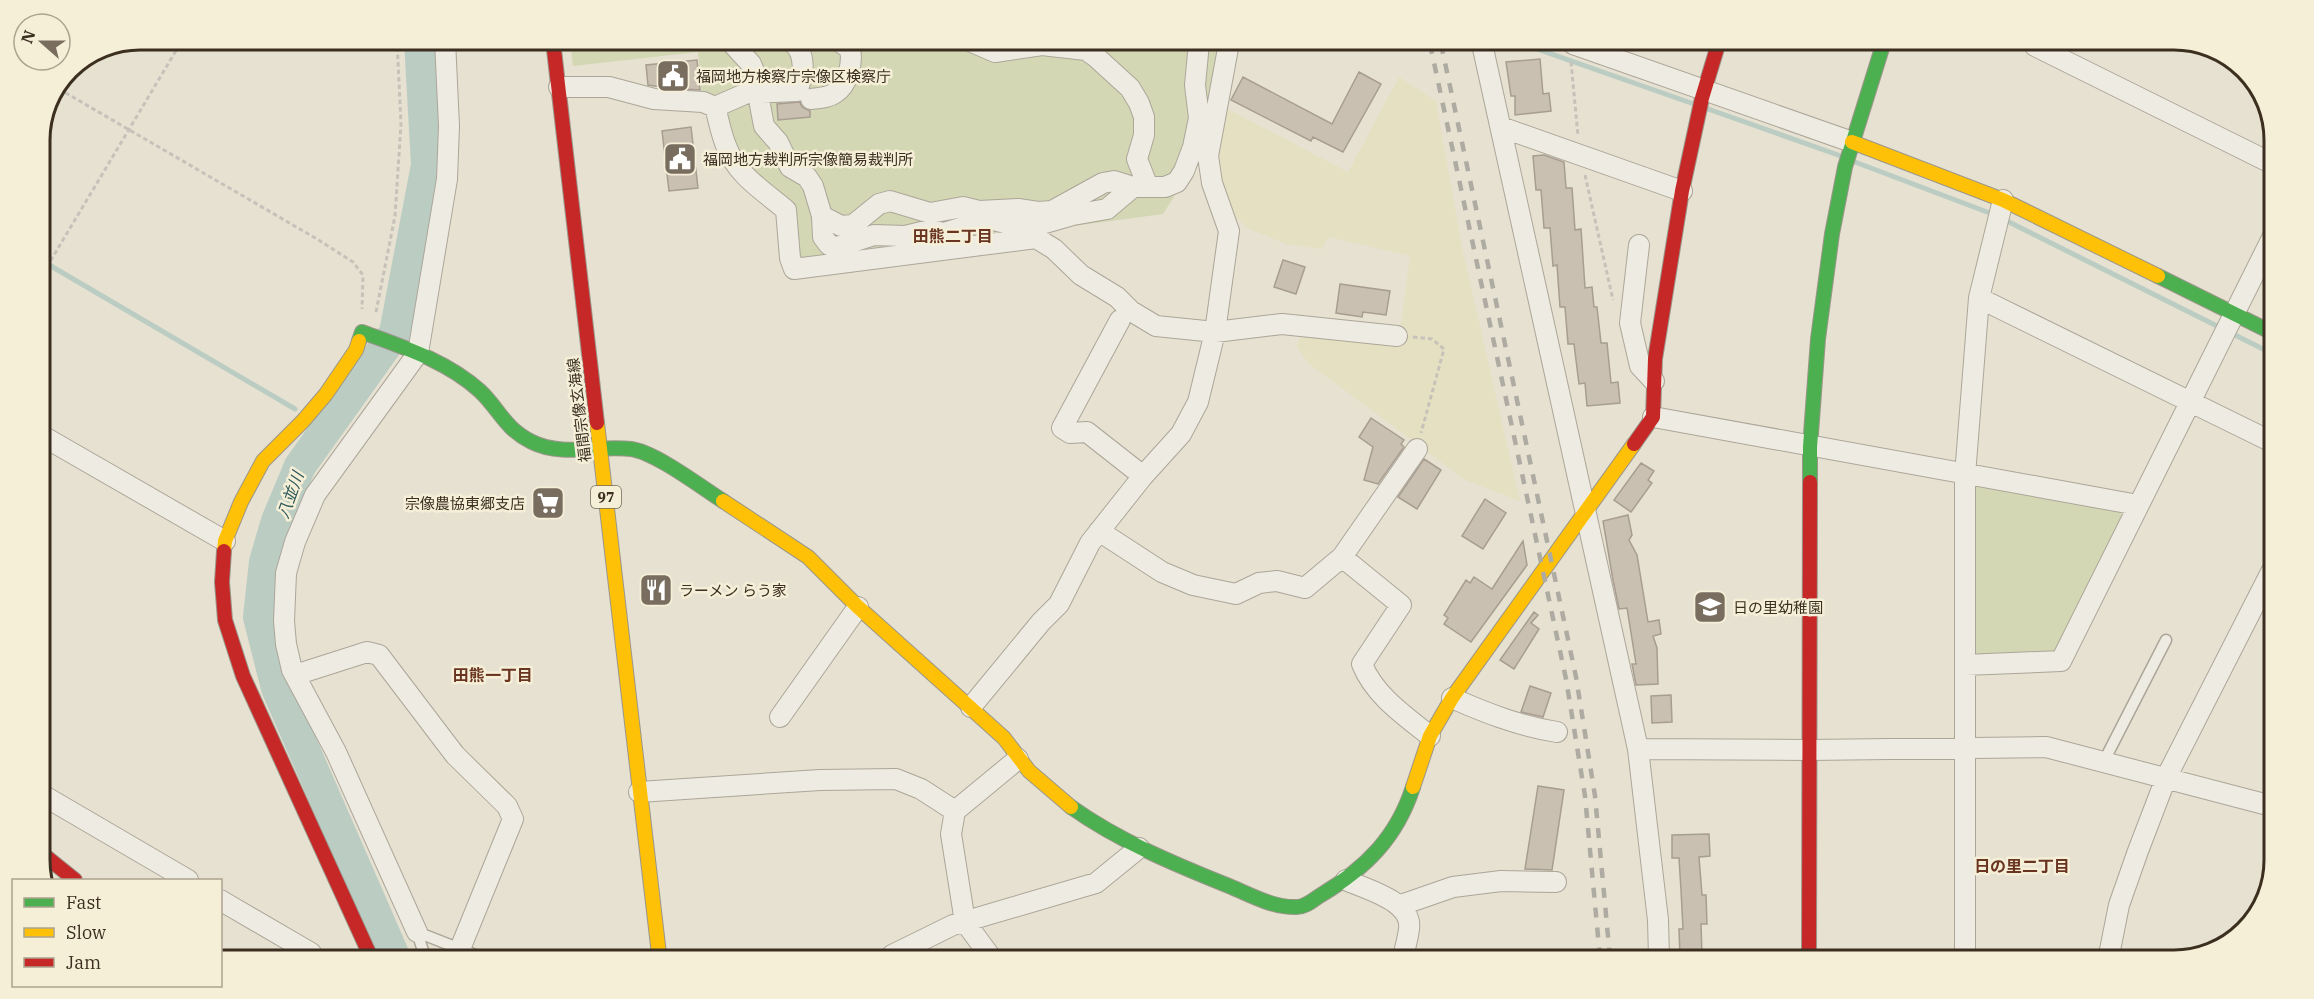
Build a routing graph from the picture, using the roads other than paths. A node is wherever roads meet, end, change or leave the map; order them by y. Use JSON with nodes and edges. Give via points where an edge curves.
{"nodes":[{"id":1,"x":445,"y":50,"type":"edge"},
{"id":2,"x":554,"y":50,"type":"edge"},
{"id":3,"x":739,"y":50,"type":"edge"},
{"id":4,"x":800,"y":50,"type":"edge"},
{"id":5,"x":850,"y":50,"type":"edge"},
{"id":6,"x":990,"y":50,"type":"edge"},
{"id":7,"x":1008,"y":50,"type":"edge"},
{"id":8,"x":1091,"y":50,"type":"edge"},
{"id":9,"x":1198,"y":50,"type":"edge"},
{"id":10,"x":1226,"y":50,"type":"edge"},
{"id":11,"x":1483,"y":50,"type":"edge"},
{"id":12,"x":1589,"y":50,"type":"edge"},
{"id":13,"x":1716,"y":50,"type":"edge"},
{"id":14,"x":1881,"y":50,"type":"edge"},
{"id":15,"x":2043,"y":50,"type":"edge"},
{"id":16,"x":559,"y":87,"type":"junction"},
{"id":17,"x":758,"y":94,"type":"junction"},
{"id":18,"x":1703,"y":94,"type":"junction"},
{"id":19,"x":811,"y":99,"type":"dead end"},
{"id":20,"x":715,"y":107,"type":"junction"},
{"id":21,"x":1206,"y":120,"type":"junction"},
{"id":22,"x":1501,"y":127,"type":"junction"},
{"id":23,"x":1852,"y":144,"type":"junction"},
{"id":24,"x":2264,"y":160,"type":"edge"},
{"id":25,"x":1140,"y":187,"type":"junction"},
{"id":26,"x":1682,"y":191,"type":"junction"},
{"id":27,"x":2000,"y":211,"type":"junction"},
{"id":28,"x":985,"y":215,"type":"junction"},
{"id":29,"x":822,"y":216,"type":"junction"},
{"id":30,"x":1639,"y":245,"type":"dead end"},
{"id":31,"x":2264,"y":254,"type":"edge"},
{"id":32,"x":1979,"y":298,"type":"junction"},
{"id":33,"x":2234,"y":313,"type":"junction"},
{"id":34,"x":1120,"y":320,"type":"dead end"},
{"id":35,"x":2264,"y":328,"type":"edge"},
{"id":36,"x":1215,"y":332,"type":"junction"},
{"id":37,"x":1397,"y":336,"type":"road end"},
{"id":38,"x":413,"y":351,"type":"junction"},
{"id":39,"x":1654,"y":381,"type":"junction"},
{"id":40,"x":2192,"y":402,"type":"junction"},
{"id":41,"x":1653,"y":417,"type":"junction"},
{"id":42,"x":2264,"y":438,"type":"edge"},
{"id":43,"x":50,"y":440,"type":"edge"},
{"id":44,"x":1810,"y":447,"type":"junction"},
{"id":45,"x":600,"y":448,"type":"junction"},
{"id":46,"x":1417,"y":449,"type":"road end"},
{"id":47,"x":1965,"y":475,"type":"junction"},
{"id":48,"x":1143,"y":476,"type":"junction"},
{"id":49,"x":2138,"y":506,"type":"junction"},
{"id":50,"x":1586,"y":513,"type":"junction"},
{"id":51,"x":1099,"y":531,"type":"junction"},
{"id":52,"x":225,"y":541,"type":"junction"},
{"id":53,"x":1342,"y":557,"type":"junction"},
{"id":54,"x":2264,"y":586,"type":"edge"},
{"id":55,"x":858,"y":607,"type":"junction"},
{"id":56,"x":2166,"y":640,"type":"dead end"},
{"id":57,"x":1965,"y":665,"type":"junction"},
{"id":58,"x":295,"y":675,"type":"junction"},
{"id":59,"x":1452,"y":698,"type":"junction"},
{"id":60,"x":971,"y":707,"type":"junction"},
{"id":61,"x":780,"y":717,"type":"dead end"},
{"id":62,"x":1557,"y":732,"type":"dead end"},
{"id":63,"x":1430,"y":736,"type":"junction"},
{"id":64,"x":1638,"y":749,"type":"junction"},
{"id":65,"x":1965,"y":749,"type":"junction"},
{"id":66,"x":1808,"y":750,"type":"junction"},
{"id":67,"x":1018,"y":759,"type":"junction"},
{"id":68,"x":2104,"y":761,"type":"junction"},
{"id":69,"x":2166,"y":778,"type":"junction"},
{"id":70,"x":639,"y":792,"type":"junction"},
{"id":71,"x":50,"y":799,"type":"edge"},
{"id":72,"x":2264,"y":804,"type":"edge"},
{"id":73,"x":955,"y":811,"type":"junction"},
{"id":74,"x":1139,"y":848,"type":"junction"},
{"id":75,"x":50,"y":860,"type":"edge"},
{"id":76,"x":74,"y":879,"type":"edge"},
{"id":77,"x":186,"y":879,"type":"edge"},
{"id":78,"x":1346,"y":880,"type":"junction"},
{"id":79,"x":1556,"y":882,"type":"dead end"},
{"id":80,"x":222,"y":901,"type":"edge"},
{"id":81,"x":1401,"y":905,"type":"junction"},
{"id":82,"x":965,"y":922,"type":"junction"},
{"id":83,"x":417,"y":932,"type":"junction"},
{"id":84,"x":306,"y":950,"type":"edge"},
{"id":85,"x":368,"y":950,"type":"edge"},
{"id":86,"x":423,"y":950,"type":"edge"},
{"id":87,"x":463,"y":950,"type":"edge"},
{"id":88,"x":466,"y":950,"type":"edge"},
{"id":89,"x":659,"y":950,"type":"edge"},
{"id":90,"x":902,"y":950,"type":"edge"},
{"id":91,"x":986,"y":950,"type":"edge"},
{"id":92,"x":1405,"y":950,"type":"edge"},
{"id":93,"x":1659,"y":950,"type":"edge"},
{"id":94,"x":1809,"y":950,"type":"edge"},
{"id":95,"x":1965,"y":950,"type":"edge"},
{"id":96,"x":2110,"y":950,"type":"edge"}],
"edges":[{"from":1,"to":38,"type":"street","via":[[447,179]]},
{"from":2,"to":16,"type":"street","name":"福間宗像玄海線","number":"97"},
{"from":3,"to":17,"type":"street","via":[[752,64]]},
{"from":4,"to":17,"type":"street","via":[[803,61],[799,88],[793,93]]},
{"from":5,"to":19,"type":"street","via":[[852,59],[843,84],[834,94]]},
{"from":6,"to":7,"type":"street"},
{"from":8,"to":25,"type":"street","via":[[1130,88],[1144,117],[1137,159]]},
{"from":9,"to":21,"type":"street","via":[[1195,85]]},
{"from":10,"to":21,"type":"street"},
{"from":11,"to":22,"type":"street"},
{"from":12,"to":18,"type":"street"},
{"from":13,"to":18,"type":"street"},
{"from":14,"to":23,"type":"street"},
{"from":15,"to":24,"type":"street"},
{"from":16,"to":20,"type":"street","via":[[609,87],[654,99],[703,102]]},
{"from":16,"to":45,"type":"street","name":"福間宗像玄海線","number":"97"},
{"from":17,"to":20,"type":"street","via":[[739,95]]},
{"from":17,"to":29,"type":"street","via":[[762,121],[790,167],[807,177],[813,186]]},
{"from":18,"to":23,"type":"street"},
{"from":18,"to":26,"type":"street"},
{"from":20,"to":36,"type":"street","via":[[732,159],[786,210],[794,269],[1036,238],[1081,275],[1156,326]]},
{"from":21,"to":25,"type":"street","via":[[1177,182],[1165,187]]},
{"from":21,"to":36,"type":"street","via":[[1212,183],[1229,231]]},
{"from":22,"to":26,"type":"street"},
{"from":22,"to":50,"type":"street"},
{"from":23,"to":27,"type":"street"},
{"from":23,"to":44,"type":"street","via":[[1832,234],[1818,339]]},
{"from":25,"to":28,"type":"street","via":[[1111,207],[1035,226],[1014,225]]},
{"from":26,"to":39,"type":"street"},
{"from":27,"to":32,"type":"street"},
{"from":27,"to":33,"type":"street"},
{"from":28,"to":29,"type":"street","via":[[963,207],[930,213],[890,201],[879,204],[853,225],[841,226]]},
{"from":28,"to":29,"type":"street","via":[[981,223],[944,233],[930,230],[905,236],[874,236],[837,247],[829,245],[823,237]]},
{"from":30,"to":39,"type":"street","via":[[1630,323],[1640,366]]},
{"from":31,"to":33,"type":"street"},
{"from":32,"to":40,"type":"street"},
{"from":32,"to":47,"type":"street"},
{"from":33,"to":35,"type":"street"},
{"from":33,"to":40,"type":"street"},
{"from":34,"to":48,"type":"street","via":[[1062,428],[1070,433],[1087,432]]},
{"from":36,"to":37,"type":"street","via":[[1282,324]]},
{"from":36,"to":48,"type":"street","via":[[1198,402],[1181,434]]},
{"from":38,"to":45,"type":"street","via":[[454,371],[481,392],[504,422],[534,443],[563,449]]},
{"from":38,"to":52,"type":"street","via":[[369,334],[326,394],[263,461]]},
{"from":38,"to":58,"type":"street","via":[[315,495],[295,542],[286,573],[284,621]]},
{"from":39,"to":41,"type":"street"},
{"from":40,"to":42,"type":"street"},
{"from":40,"to":49,"type":"street"},
{"from":41,"to":44,"type":"street"},
{"from":41,"to":50,"type":"street"},
{"from":43,"to":52,"type":"street"},
{"from":44,"to":47,"type":"street"},
{"from":44,"to":66,"type":"street"},
{"from":45,"to":55,"type":"street","via":[[633,449],[670,465],[808,557]]},
{"from":45,"to":70,"type":"street","name":"福間宗像玄海線","number":"97"},
{"from":46,"to":53,"type":"street"},
{"from":47,"to":49,"type":"street"},
{"from":47,"to":57,"type":"street"},
{"from":48,"to":51,"type":"street"},
{"from":49,"to":57,"type":"street","via":[[2061,661]]},
{"from":50,"to":59,"type":"street"},
{"from":50,"to":64,"type":"street"},
{"from":51,"to":53,"type":"street","via":[[1162,572],[1193,585],[1236,594],[1276,580],[1305,588]]},
{"from":51,"to":60,"type":"street","via":[[1059,604]]},
{"from":52,"to":85,"type":"street","via":[[225,620],[243,676]]},
{"from":53,"to":63,"type":"street","via":[[1401,605],[1362,664],[1367,678],[1381,694]]},
{"from":54,"to":69,"type":"street"},
{"from":55,"to":60,"type":"street"},
{"from":55,"to":61,"type":"street"},
{"from":56,"to":68,"type":"lane"},
{"from":57,"to":65,"type":"street"},
{"from":58,"to":83,"type":"street","via":[[336,752]]},
{"from":58,"to":88,"type":"street","via":[[367,652],[379,655],[455,755],[507,806],[513,819]]},
{"from":59,"to":62,"type":"street","via":[[1496,717]]},
{"from":59,"to":63,"type":"street"},
{"from":60,"to":67,"type":"street","via":[[1004,738]]},
{"from":63,"to":78,"type":"street","via":[[1406,810],[1396,828]]},
{"from":64,"to":66,"type":"street"},
{"from":64,"to":93,"type":"street"},
{"from":65,"to":66,"type":"street"},
{"from":65,"to":68,"type":"street","via":[[2046,747]]},
{"from":65,"to":95,"type":"street"},
{"from":66,"to":94,"type":"street"},
{"from":67,"to":73,"type":"street"},
{"from":67,"to":74,"type":"street","via":[[1058,798],[1096,825]]},
{"from":68,"to":69,"type":"street"},
{"from":69,"to":72,"type":"street"},
{"from":69,"to":96,"type":"street","via":[[2119,905]]},
{"from":70,"to":73,"type":"street","via":[[896,778]]},
{"from":70,"to":89,"type":"street","name":"福間宗像玄海線","number":"97"},
{"from":71,"to":77,"type":"street"},
{"from":73,"to":82,"type":"street","via":[[951,834]]},
{"from":74,"to":78,"type":"street","via":[[1279,907],[1301,908]]},
{"from":74,"to":82,"type":"street","via":[[1096,882]]},
{"from":75,"to":76,"type":"street"},
{"from":78,"to":81,"type":"street"},
{"from":79,"to":81,"type":"street","via":[[1501,881],[1453,887]]},
{"from":80,"to":84,"type":"street"},
{"from":81,"to":92,"type":"street","via":[[1410,927]]},
{"from":82,"to":90,"type":"street"},
{"from":82,"to":91,"type":"street"},
{"from":83,"to":86,"type":"lane"},
{"from":83,"to":87,"type":"lane"}]}
